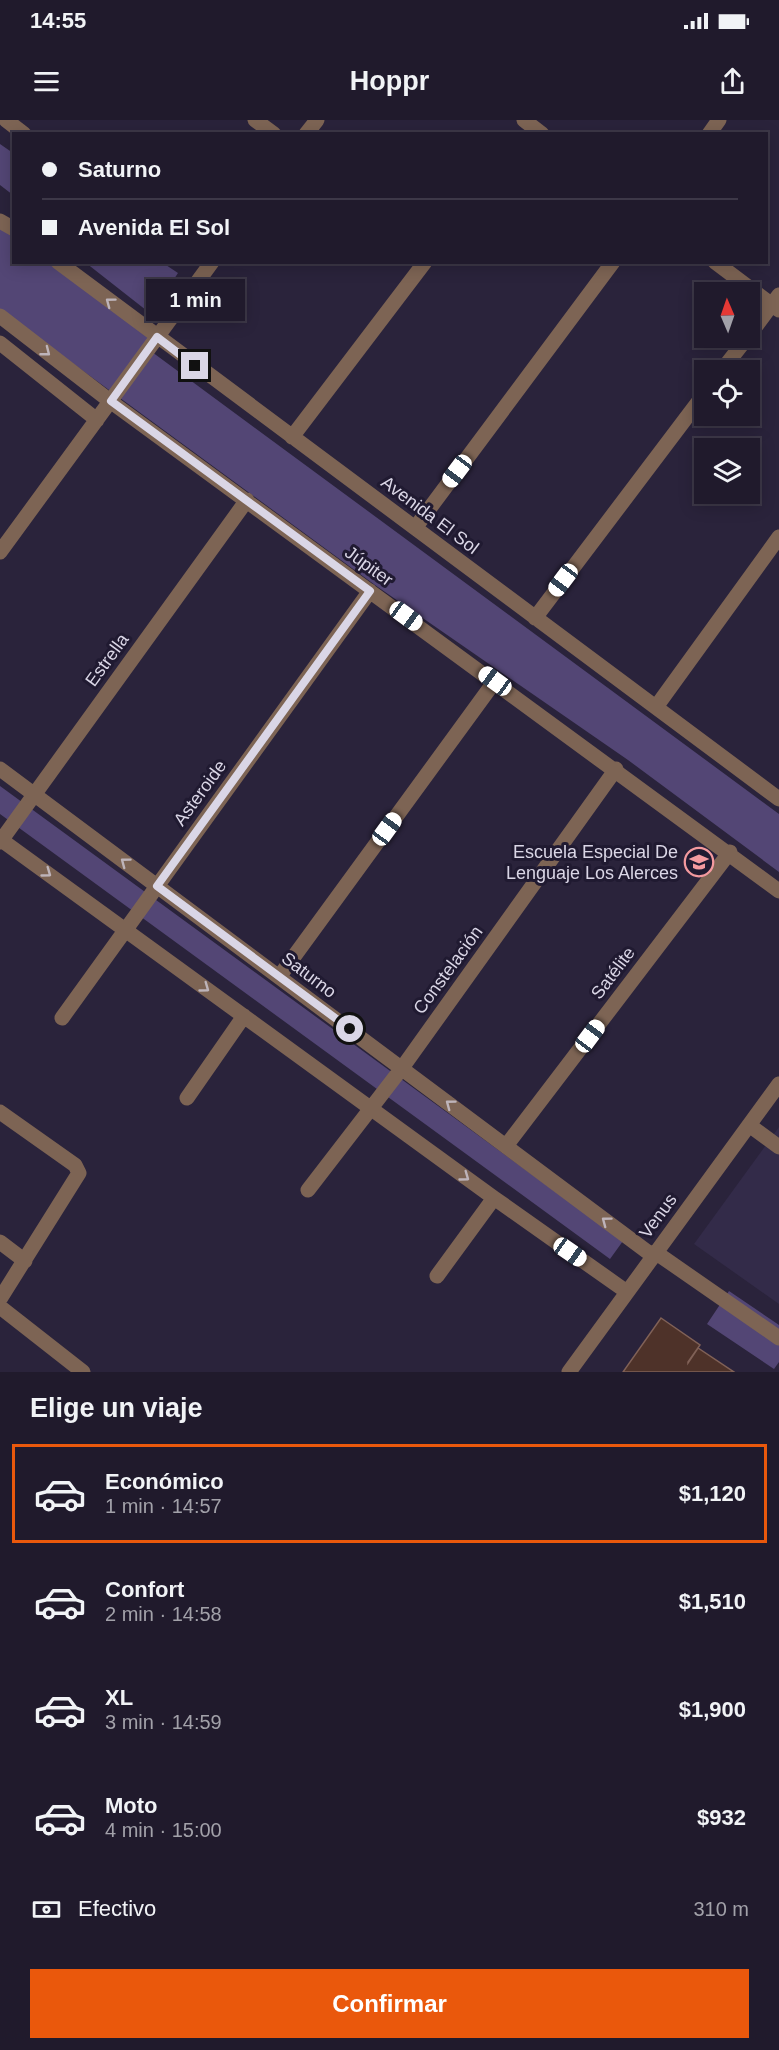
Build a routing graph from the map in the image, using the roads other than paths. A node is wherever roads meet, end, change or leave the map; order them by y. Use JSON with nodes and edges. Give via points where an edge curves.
{"nodes":[{"id":1,"x":6,"y":120,"type":"edge"},
{"id":2,"x":255,"y":120,"type":"edge"},
{"id":3,"x":317,"y":120,"type":"edge"},
{"id":4,"x":21,"y":132,"type":"edge"},
{"id":5,"x":271,"y":132,"type":"edge"},
{"id":6,"x":308,"y":132,"type":"edge"},
{"id":7,"x":61,"y":264,"type":"edge"},
{"id":8,"x":423,"y":264,"type":"edge"},
{"id":9,"x":612,"y":264,"type":"edge"},
{"id":10,"x":719,"y":264,"type":"edge"},
{"id":11,"x":205,"y":265,"type":"edge"},
{"id":12,"x":777,"y":303,"type":"edge"},
{"id":13,"x":0,"y":316,"type":"edge"},
{"id":14,"x":760,"y":323,"type":"edge"},
{"id":15,"x":157,"y":337,"type":"junction"},
{"id":16,"x":0,"y":343,"type":"edge"},
{"id":17,"x":739,"y":348,"type":"edge"},
{"id":18,"x":730,"y":360,"type":"edge"},
{"id":19,"x":111,"y":401,"type":"junction"},
{"id":20,"x":694,"y":408,"type":"edge"},
{"id":21,"x":97,"y":420,"type":"junction"},
{"id":22,"x":292,"y":437,"type":"junction"},
{"id":23,"x":247,"y":500,"type":"junction"},
{"id":24,"x":415,"y":528,"type":"junction"},
{"id":25,"x":779,"y":537,"type":"edge"},
{"id":26,"x":0,"y":551,"type":"edge"},
{"id":27,"x":370,"y":591,"type":"junction"},
{"id":28,"x":535,"y":618,"type":"junction"},
{"id":29,"x":495,"y":681,"type":"junction"},
{"id":30,"x":656,"y":707,"type":"junction"},
{"id":31,"x":0,"y":769,"type":"edge"},
{"id":32,"x":616,"y":769,"type":"junction"},
{"id":33,"x":34,"y":794,"type":"junction"},
{"id":34,"x":779,"y":799,"type":"edge"},
{"id":35,"x":0,"y":840,"type":"edge"},
{"id":36,"x":730,"y":852,"type":"junction"},
{"id":37,"x":157,"y":886,"type":"junction"},
{"id":38,"x":779,"y":891,"type":"edge"},
{"id":39,"x":125,"y":930,"type":"junction"},
{"id":40,"x":279,"y":977,"type":"junction"},
{"id":41,"x":244,"y":1016,"type":"junction"},
{"id":42,"x":62,"y":1018,"type":"dead end"},
{"id":43,"x":402,"y":1068,"type":"junction"},
{"id":44,"x":779,"y":1084,"type":"edge"},
{"id":45,"x":188,"y":1098,"type":"dead end"},
{"id":46,"x":372,"y":1109,"type":"junction"},
{"id":47,"x":0,"y":1113,"type":"edge"},
{"id":48,"x":749,"y":1125,"type":"junction"},
{"id":49,"x":506,"y":1146,"type":"junction"},
{"id":50,"x":779,"y":1147,"type":"edge"},
{"id":51,"x":308,"y":1190,"type":"dead end"},
{"id":52,"x":494,"y":1198,"type":"junction"},
{"id":53,"x":0,"y":1242,"type":"edge"},
{"id":54,"x":654,"y":1254,"type":"junction"},
{"id":55,"x":25,"y":1261,"type":"junction"},
{"id":56,"x":437,"y":1276,"type":"dead end"},
{"id":57,"x":627,"y":1292,"type":"junction"},
{"id":58,"x":0,"y":1299,"type":"edge"},
{"id":59,"x":0,"y":1307,"type":"edge"},
{"id":60,"x":779,"y":1338,"type":"edge"},
{"id":61,"x":83,"y":1372,"type":"edge"},
{"id":62,"x":569,"y":1372,"type":"edge"}],
"edges":[{"from":1,"to":4,"type":"street"},
{"from":2,"to":5,"type":"street"},
{"from":3,"to":6,"type":"street"},
{"from":15,"to":7,"type":"street","name":"Avenida El Sol","one_way":true},
{"from":8,"to":22,"type":"street"},
{"from":9,"to":24,"type":"street"},
{"from":10,"to":12,"type":"street"},
{"from":11,"to":15,"type":"street"},
{"from":12,"to":14,"type":"street"},
{"from":13,"to":19,"type":"street","one_way":true},
{"from":15,"to":19,"type":"street"},
{"from":15,"to":22,"type":"street","name":"Avenida El Sol"},
{"from":16,"to":21,"type":"street"},
{"from":17,"to":18,"type":"street"},
{"from":19,"to":21,"type":"street"},
{"from":19,"to":23,"type":"street","name":"Júpiter"},
{"from":20,"to":28,"type":"street"},
{"from":21,"to":26,"type":"street"},
{"from":22,"to":24,"type":"street","name":"Avenida El Sol"},
{"from":23,"to":27,"type":"street","name":"Júpiter"},
{"from":23,"to":33,"type":"street","name":"Estrella"},
{"from":24,"to":28,"type":"street","name":"Avenida El Sol"},
{"from":25,"to":30,"type":"street"},
{"from":27,"to":29,"type":"street","name":"Júpiter"},
{"from":27,"to":37,"type":"street","name":"Asteroide"},
{"from":28,"to":30,"type":"street","name":"Avenida El Sol"},
{"from":29,"to":32,"type":"street","name":"Júpiter"},
{"from":29,"to":40,"type":"street"},
{"from":30,"to":34,"type":"street","name":"Avenida El Sol"},
{"from":31,"to":33,"type":"street","name":"Saturno"},
{"from":32,"to":36,"type":"street","name":"Júpiter"},
{"from":32,"to":43,"type":"street","name":"Constelación"},
{"from":33,"to":35,"type":"street","name":"Estrella"},
{"from":37,"to":33,"type":"street","name":"Saturno","one_way":true},
{"from":35,"to":39,"type":"street","one_way":true},
{"from":36,"to":38,"type":"street","name":"Júpiter"},
{"from":36,"to":49,"type":"street","name":"Satélite"},
{"from":37,"to":39,"type":"street","name":"Asteroide"},
{"from":37,"to":40,"type":"street","name":"Saturno"},
{"from":39,"to":41,"type":"street","one_way":true},
{"from":39,"to":42,"type":"street","name":"Asteroide"},
{"from":40,"to":43,"type":"street","name":"Saturno"},
{"from":41,"to":45,"type":"street"},
{"from":41,"to":46,"type":"street"},
{"from":43,"to":46,"type":"street","name":"Constelación"},
{"from":49,"to":43,"type":"street","name":"Saturno","one_way":true},
{"from":44,"to":48,"type":"street","name":"Venus"},
{"from":46,"to":51,"type":"street","name":"Constelación"},
{"from":46,"to":52,"type":"street","one_way":true},
{"from":47,"to":55,"type":"street","via":[[75,1165],[79,1173]]},
{"from":48,"to":50,"type":"street"},
{"from":48,"to":54,"type":"street","name":"Venus"},
{"from":54,"to":49,"type":"street","name":"Saturno","one_way":true},
{"from":52,"to":56,"type":"street"},
{"from":52,"to":57,"type":"street"},
{"from":53,"to":55,"type":"street"},
{"from":54,"to":57,"type":"street","name":"Venus"},
{"from":54,"to":60,"type":"street","name":"Saturno"},
{"from":55,"to":58,"type":"street"},
{"from":57,"to":62,"type":"street","name":"Venus"},
{"from":59,"to":61,"type":"street"}]}
